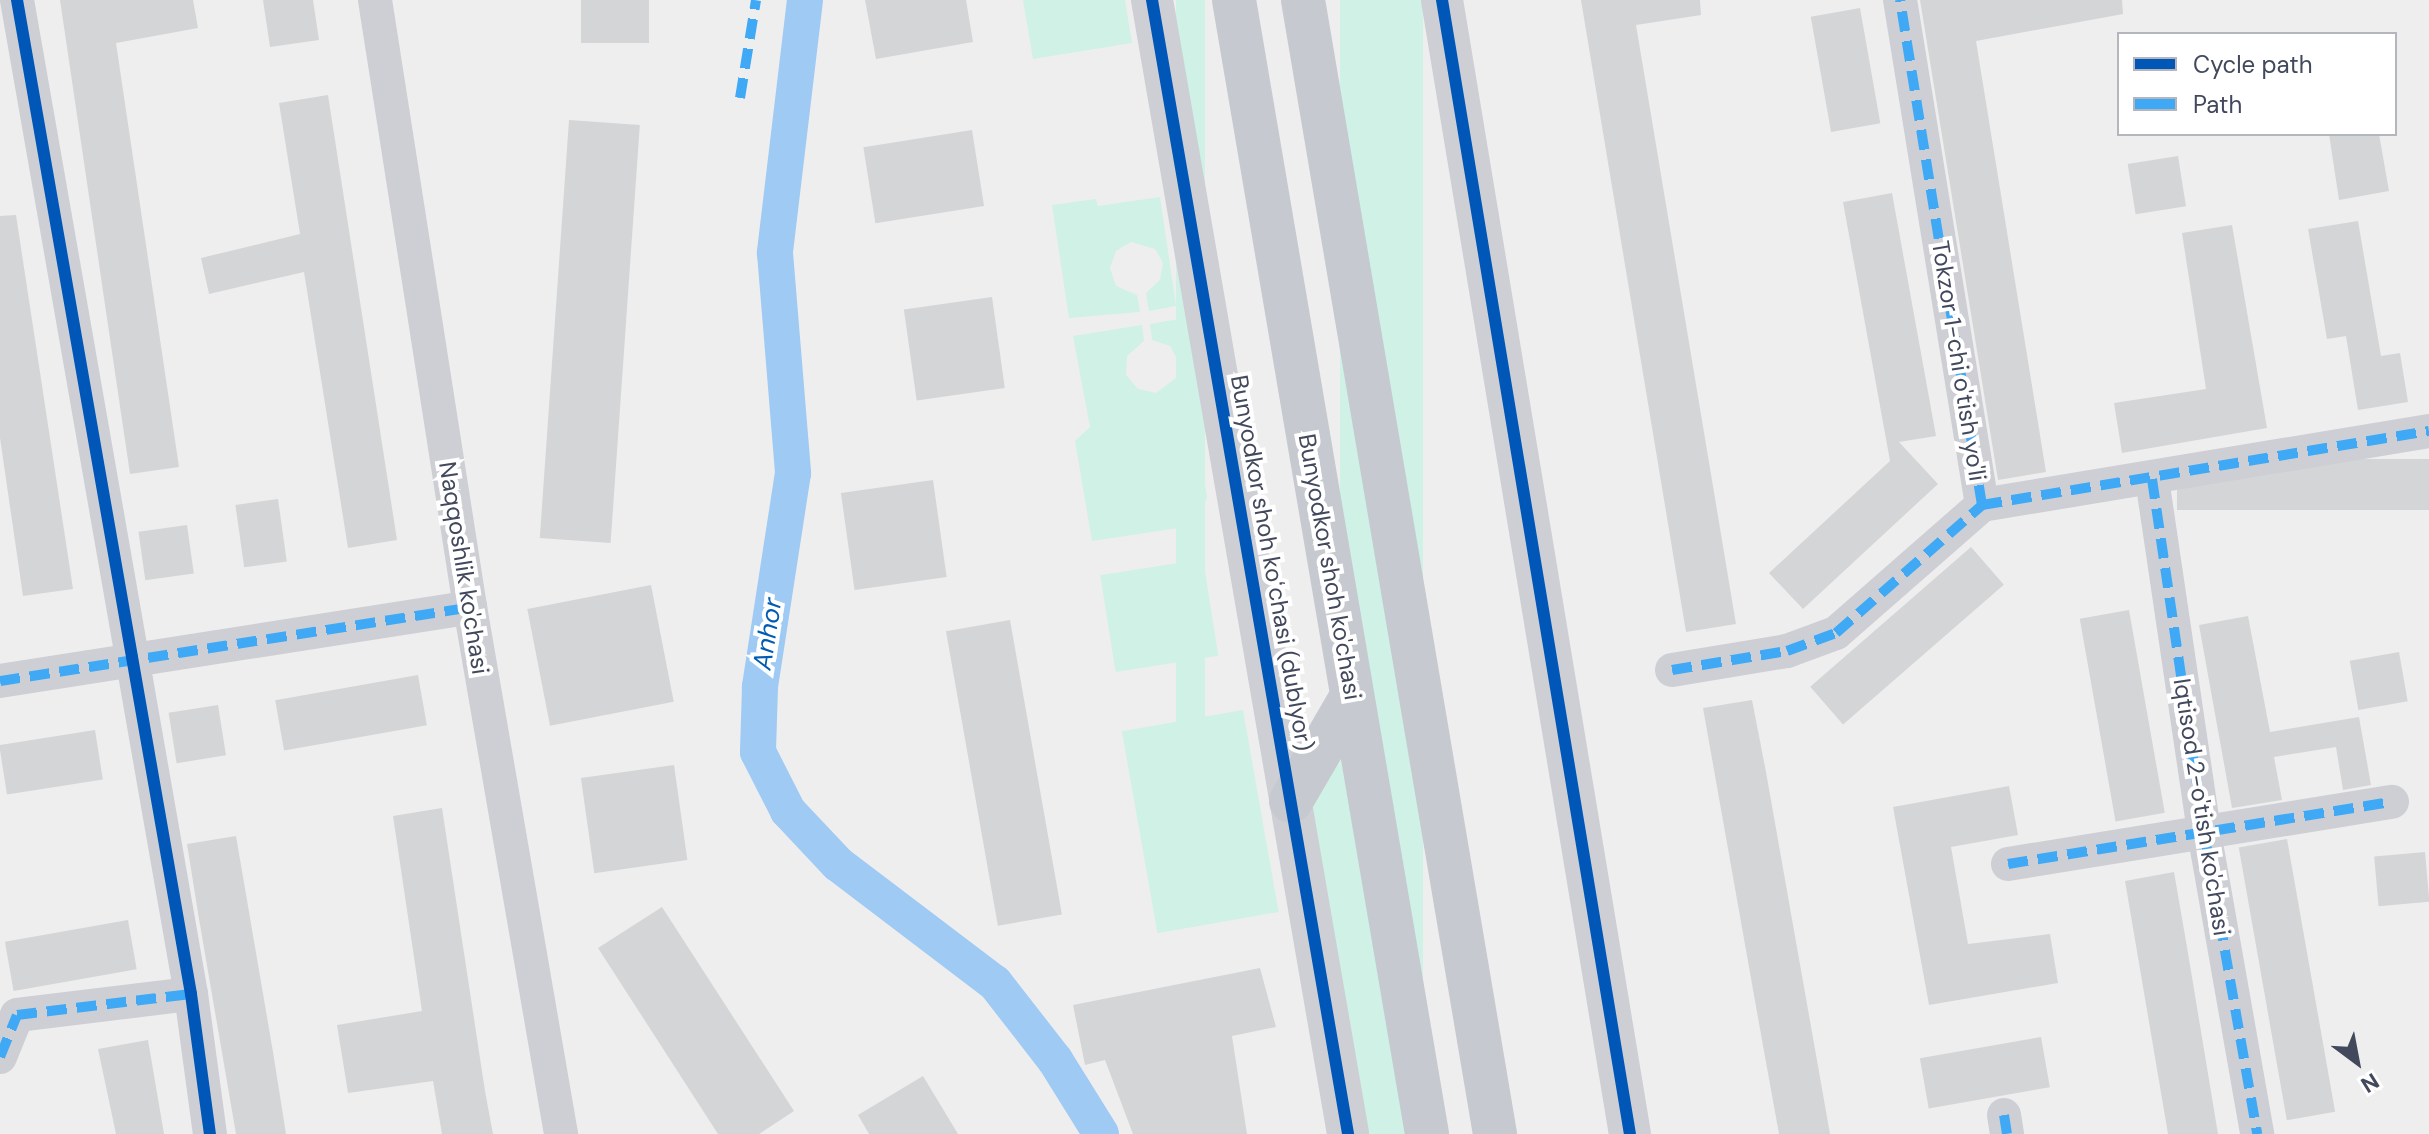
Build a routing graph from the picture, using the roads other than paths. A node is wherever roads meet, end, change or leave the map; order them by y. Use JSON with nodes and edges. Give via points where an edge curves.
{"nodes":[{"id":1,"x":17,"y":0,"type":"edge"},
{"id":2,"x":375,"y":0,"type":"edge"},
{"id":3,"x":1152,"y":0,"type":"edge"},
{"id":4,"x":1234,"y":0,"type":"edge"},
{"id":5,"x":1303,"y":0,"type":"edge"},
{"id":6,"x":1442,"y":0,"type":"edge"},
{"id":7,"x":1900,"y":0,"type":"edge"},
{"id":8,"x":2429,"y":431,"type":"edge"},
{"id":9,"x":2152,"y":479,"type":"junction"},
{"id":10,"x":1982,"y":505,"type":"junction"},
{"id":11,"x":470,"y":607,"type":"junction"},
{"id":12,"x":132,"y":658,"type":"junction"},
{"id":13,"x":1672,"y":670,"type":"dead end"},
{"id":14,"x":0,"y":681,"type":"edge"},
{"id":15,"x":1352,"y":696,"type":"junction"},
{"id":16,"x":1291,"y":801,"type":"junction"},
{"id":17,"x":2392,"y":802,"type":"dead end"},
{"id":18,"x":2204,"y":832,"type":"junction"},
{"id":19,"x":2008,"y":864,"type":"dead end"},
{"id":20,"x":191,"y":994,"type":"junction"},
{"id":21,"x":0,"y":1057,"type":"edge"},
{"id":22,"x":210,"y":1134,"type":"edge"},
{"id":23,"x":561,"y":1134,"type":"edge"},
{"id":24,"x":1348,"y":1134,"type":"edge"},
{"id":25,"x":1427,"y":1134,"type":"edge"},
{"id":26,"x":1495,"y":1134,"type":"edge"},
{"id":27,"x":1630,"y":1134,"type":"edge"},
{"id":28,"x":2257,"y":1134,"type":"edge"}],
"edges":[{"from":1,"to":12,"type":"street"},
{"from":2,"to":11,"type":"street","name":"Naqqoshlik ko'chasi"},
{"from":3,"to":16,"type":"street","name":"Bunyodkor shoh koʻchasi (dublyor)"},
{"from":4,"to":15,"type":"main road","name":"Bunyodkor shoh ko'chasi"},
{"from":5,"to":26,"type":"main road"},
{"from":6,"to":27,"type":"street"},
{"from":7,"to":10,"type":"street","name":"Tokzor 1-chi o'tish yo'li"},
{"from":8,"to":9,"type":"street"},
{"from":9,"to":10,"type":"street"},
{"from":9,"to":18,"type":"street","name":"Iqtisod 2-o'tish ko'chasi"},
{"from":10,"to":13,"type":"street","name":"Tokzor 1-chi o'tish yo'li","via":[[1836,633],[1787,651]]},
{"from":11,"to":12,"type":"street"},
{"from":11,"to":23,"type":"street","name":"Naqqoshlik ko'chasi"},
{"from":12,"to":14,"type":"street"},
{"from":12,"to":20,"type":"street"},
{"from":15,"to":16,"type":"main road"},
{"from":15,"to":25,"type":"main road","name":"Bunyodkor shoh ko'chasi"},
{"from":16,"to":24,"type":"street","name":"Bunyodkor shoh koʻchasi (dublyor)"},
{"from":17,"to":18,"type":"street"},
{"from":18,"to":19,"type":"street"},
{"from":18,"to":28,"type":"street","name":"Iqtisod 2-o'tish ko'chasi"},
{"from":20,"to":21,"type":"street","via":[[17,1015]]},
{"from":20,"to":22,"type":"street"}]}
